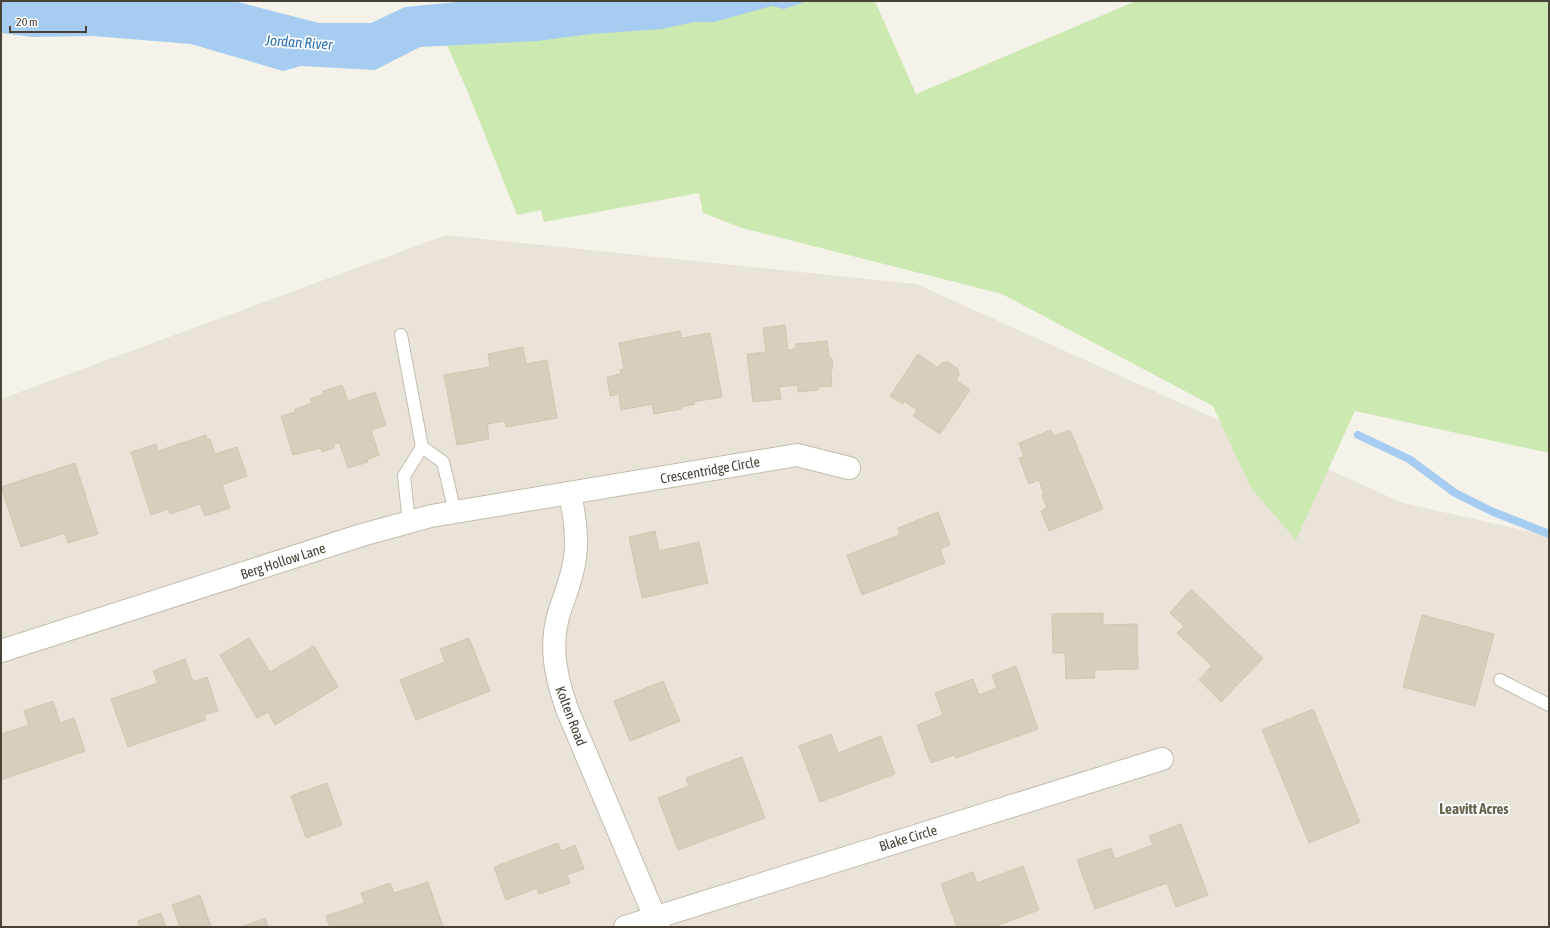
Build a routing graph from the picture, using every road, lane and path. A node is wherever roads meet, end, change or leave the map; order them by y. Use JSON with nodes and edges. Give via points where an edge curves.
{"nodes":[{"id":1,"x":401,"y":335,"type":"dead end"},
{"id":2,"x":422,"y":447,"type":"junction"},
{"id":3,"x":849,"y":468,"type":"dead end"},
{"id":4,"x":570,"y":493,"type":"junction"},
{"id":5,"x":455,"y":512,"type":"junction"},
{"id":6,"x":409,"y":522,"type":"junction"},
{"id":7,"x":1,"y":651,"type":"edge"},
{"id":8,"x":1500,"y":680,"type":"dead end"},
{"id":9,"x":1549,"y":705,"type":"edge"},
{"id":10,"x":1162,"y":759,"type":"dead end"},
{"id":11,"x":657,"y":922,"type":"edge"},
{"id":12,"x":625,"y":927,"type":"edge"}],
"edges":[{"from":1,"to":2,"type":"lane"},
{"from":2,"to":5,"type":"lane","via":[[443,462]]},
{"from":2,"to":6,"type":"lane","via":[[404,476]]},
{"from":3,"to":4,"type":"street","name":"Crescentridge Circle","via":[[797,455]]},
{"from":4,"to":5,"type":"street","name":"Berg Hollow Lane"},
{"from":4,"to":11,"type":"street","name":"Kolten Road","via":[[576,527],[576,557],[553,646],[557,679],[567,709]]},
{"from":5,"to":6,"type":"street","name":"Berg Hollow Lane"},
{"from":6,"to":7,"type":"street","name":"Berg Hollow Lane"},
{"from":8,"to":9,"type":"lane"},
{"from":10,"to":11,"type":"street","name":"Blake Circle"},
{"from":11,"to":12,"type":"street","name":"Blake Circle"}]}
